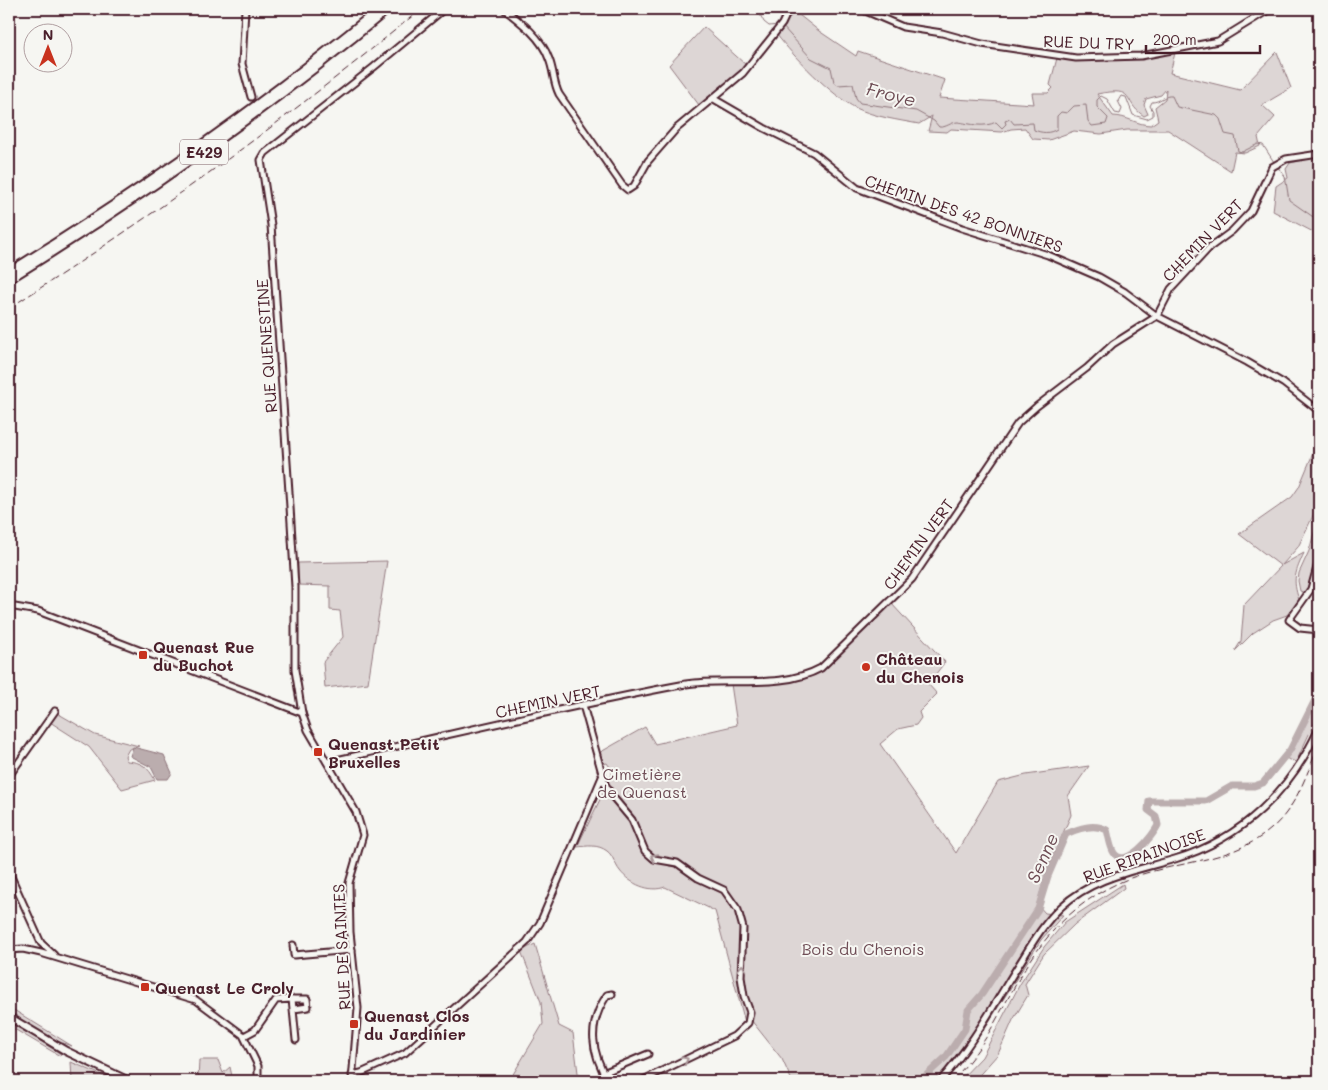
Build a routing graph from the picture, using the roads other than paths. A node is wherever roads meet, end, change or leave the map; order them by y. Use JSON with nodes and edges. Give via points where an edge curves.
{"nodes":[{"id":1,"x":245,"y":9,"type":"edge"},
{"id":2,"x":379,"y":9,"type":"edge"},
{"id":3,"x":388,"y":9,"type":"edge"},
{"id":4,"x":444,"y":9,"type":"edge"},
{"id":5,"x":504,"y":9,"type":"edge"},
{"id":6,"x":789,"y":9,"type":"edge"},
{"id":7,"x":861,"y":9,"type":"edge"},
{"id":8,"x":1270,"y":9,"type":"edge"},
{"id":9,"x":251,"y":97,"type":"dead end"},
{"id":10,"x":714,"y":99,"type":"junction"},
{"id":11,"x":1319,"y":154,"type":"edge"},
{"id":12,"x":9,"y":272,"type":"edge"},
{"id":13,"x":9,"y":279,"type":"edge"},
{"id":14,"x":1157,"y":316,"type":"junction"},
{"id":15,"x":1319,"y":411,"type":"edge"},
{"id":16,"x":1319,"y":560,"type":"edge"},
{"id":17,"x":9,"y":606,"type":"edge"},
{"id":18,"x":1319,"y":630,"type":"edge"},
{"id":19,"x":583,"y":705,"type":"junction"},
{"id":20,"x":55,"y":711,"type":"dead end"},
{"id":21,"x":302,"y":713,"type":"junction"},
{"id":22,"x":1319,"y":728,"type":"edge"},
{"id":23,"x":327,"y":762,"type":"junction"},
{"id":24,"x":9,"y":776,"type":"edge"},
{"id":25,"x":602,"y":776,"type":"junction"},
{"id":26,"x":9,"y":872,"type":"edge"},
{"id":27,"x":293,"y":944,"type":"dead end"},
{"id":28,"x":9,"y":950,"type":"edge"},
{"id":29,"x":352,"y":950,"type":"junction"},
{"id":30,"x":59,"y":958,"type":"junction"},
{"id":31,"x":612,"y":994,"type":"dead end"},
{"id":32,"x":292,"y":999,"type":"junction"},
{"id":33,"x":294,"y":1009,"type":"junction"},
{"id":34,"x":9,"y":1017,"type":"edge"},
{"id":35,"x":244,"y":1036,"type":"junction"},
{"id":36,"x":296,"y":1040,"type":"dead end"},
{"id":37,"x":648,"y":1054,"type":"dead end"},
{"id":38,"x":603,"y":1073,"type":"junction"},
{"id":39,"x":352,"y":1075,"type":"junction"},
{"id":40,"x":129,"y":1081,"type":"edge"},
{"id":41,"x":258,"y":1081,"type":"edge"},
{"id":42,"x":352,"y":1081,"type":"edge"},
{"id":43,"x":608,"y":1081,"type":"edge"},
{"id":44,"x":641,"y":1081,"type":"edge"},
{"id":45,"x":940,"y":1081,"type":"edge"}],
"edges":[{"from":1,"to":9,"type":"street","via":[[242,64]]},
{"from":2,"to":12,"type":"highway","number":"E429","via":[[280,89],[214,137],[140,189]]},
{"from":3,"to":13,"type":"highway","number":"E429","via":[[217,143],[87,231]]},
{"from":4,"to":21,"type":"street","name":"RUE QUENESTINE","via":[[261,158],[271,225],[294,570],[293,660]]},
{"from":5,"to":10,"type":"street","via":[[535,36],[550,59],[559,94],[628,190],[676,129]]},
{"from":6,"to":10,"type":"street","via":[[781,26],[742,73]]},
{"from":7,"to":8,"type":"street","name":"RUE DU TRY","via":[[900,26],[1055,56],[1142,56],[1218,41]]},
{"from":10,"to":14,"type":"street","name":"CHEMIN DES 42 BONNIERS","via":[[814,153],[857,188],[1078,267],[1126,292]]},
{"from":11,"to":14,"type":"street","name":"CHEMIN VERT","via":[[1286,159],[1274,165],[1251,211],[1209,248],[1171,289]]},
{"from":14,"to":15,"type":"street","name":"CHEMIN DES 42 BONNIERS","via":[[1283,383]]},
{"from":14,"to":19,"type":"street","name":"CHEMIN VERT","via":[[1113,344],[1018,423],[912,579],[821,668],[775,680],[694,683]]},
{"from":16,"to":18,"type":"street","via":[[1311,589],[1289,620],[1300,628]]},
{"from":17,"to":21,"type":"street","via":[[38,611]]},
{"from":19,"to":23,"type":"street","name":"CHEMIN VERT"},
{"from":19,"to":25,"type":"street"},
{"from":20,"to":24,"type":"street"},
{"from":21,"to":23,"type":"street","name":"RUE QUENESTINE"},
{"from":22,"to":45,"type":"street","name":"RUE RIPAINOISE","via":[[1290,779],[1252,818],[1223,838],[1192,853],[1123,873],[1087,888],[1053,915],[959,1058]]},
{"from":23,"to":29,"type":"street","name":"RUE DE SAINTES","via":[[356,812],[363,835],[349,883]]},
{"from":25,"to":39,"type":"street","via":[[540,923],[527,942],[405,1053]]},
{"from":44,"to":25,"type":"street","one_way":true,"via":[[734,1036],[748,1023],[750,1012],[741,976],[743,928],[738,910],[724,890],[698,878],[677,863],[649,856],[632,820],[608,791]]},
{"from":26,"to":30,"type":"street","via":[[41,943]]},
{"from":27,"to":29,"type":"street","via":[[294,955]]},
{"from":28,"to":30,"type":"street","via":[[22,949]]},
{"from":29,"to":39,"type":"street","name":"RUE DE SAINTES","via":[[358,1008]]},
{"from":30,"to":35,"type":"street","via":[[196,1000]]},
{"from":31,"to":38,"type":"street","via":[[607,995],[601,1004],[593,1025],[595,1054]]},
{"from":32,"to":33,"type":"street"},
{"from":32,"to":33,"type":"street","via":[[308,999],[308,1007]]},
{"from":32,"to":35,"type":"street","via":[[276,1000],[255,1030]]},
{"from":33,"to":36,"type":"street"},
{"from":34,"to":40,"type":"main road","via":[[66,1051]]},
{"from":35,"to":41,"type":"street","via":[[258,1066]]},
{"from":37,"to":38,"type":"street"},
{"from":38,"to":43,"type":"street"},
{"from":39,"to":42,"type":"street","name":"RUE DE SAINTES"}]}
